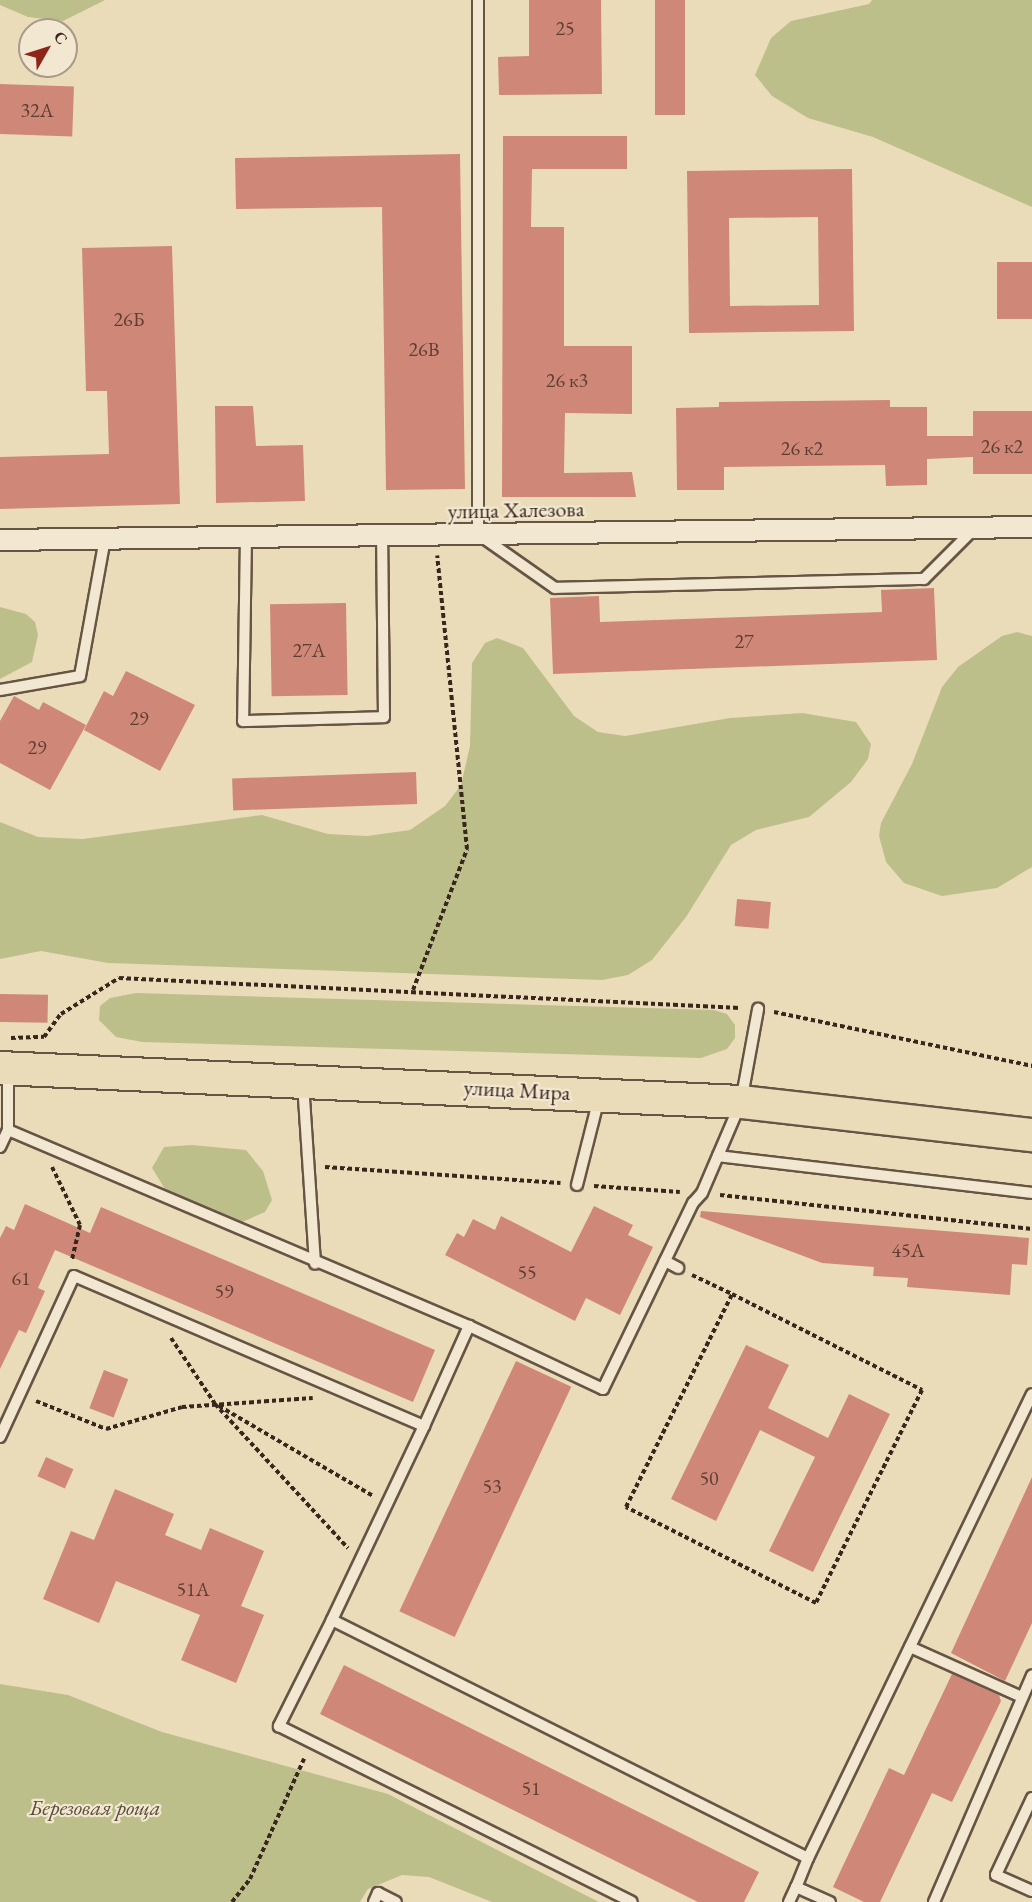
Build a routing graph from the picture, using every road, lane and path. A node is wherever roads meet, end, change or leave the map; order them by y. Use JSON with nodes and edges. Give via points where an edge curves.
{"nodes":[{"id":1,"x":478,"y":0,"type":"edge"},
{"id":2,"x":1032,"y":527,"type":"edge"},
{"id":3,"x":976,"y":528,"type":"junction"},
{"id":4,"x":478,"y":534,"type":"junction"},
{"id":5,"x":382,"y":535,"type":"junction"},
{"id":6,"x":435,"y":535,"type":"junction"},
{"id":7,"x":246,"y":537,"type":"junction"},
{"id":8,"x":105,"y":539,"type":"junction"},
{"id":9,"x":0,"y":540,"type":"edge"},
{"id":10,"x":0,"y":690,"type":"edge"},
{"id":11,"x":413,"y":990,"type":"junction"},
{"id":12,"x":758,"y":1009,"type":"junction"},
{"id":13,"x":3,"y":1058,"type":"edge"},
{"id":14,"x":1032,"y":1066,"type":"edge"},
{"id":15,"x":302,"y":1080,"type":"junction"},
{"id":16,"x":600,"y":1094,"type":"junction"},
{"id":17,"x":741,"y":1102,"type":"junction"},
{"id":18,"x":8,"y":1130,"type":"junction"},
{"id":19,"x":1032,"y":1135,"type":"edge"},
{"id":20,"x":42,"y":1145,"type":"junction"},
{"id":21,"x":0,"y":1147,"type":"edge"},
{"id":22,"x":718,"y":1156,"type":"junction"},
{"id":23,"x":306,"y":1166,"type":"junction"},
{"id":24,"x":577,"y":1185,"type":"junction"},
{"id":25,"x":1032,"y":1192,"type":"edge"},
{"id":26,"x":702,"y":1193,"type":"junction"},
{"id":27,"x":1032,"y":1228,"type":"edge"},
{"id":28,"x":665,"y":1261,"type":"junction"},
{"id":29,"x":315,"y":1264,"type":"junction"},
{"id":30,"x":678,"y":1268,"type":"joint"},
{"id":31,"x":74,"y":1276,"type":"junction"},
{"id":32,"x":732,"y":1294,"type":"junction"},
{"id":33,"x":153,"y":1310,"type":"junction"},
{"id":34,"x":468,"y":1326,"type":"junction"},
{"id":35,"x":1032,"y":1394,"type":"edge"},
{"id":36,"x":20,"y":1395,"type":"junction"},
{"id":37,"x":356,"y":1397,"type":"junction"},
{"id":38,"x":215,"y":1404,"type":"junction"},
{"id":39,"x":424,"y":1426,"type":"junction"},
{"id":40,"x":0,"y":1437,"type":"edge"},
{"id":41,"x":387,"y":1505,"type":"junction"},
{"id":42,"x":360,"y":1561,"type":"junction"},
{"id":43,"x":332,"y":1620,"type":"junction"},
{"id":44,"x":910,"y":1647,"type":"junction"},
{"id":45,"x":1032,"y":1675,"type":"edge"},
{"id":46,"x":1022,"y":1697,"type":"junction"},
{"id":47,"x":311,"y":1742,"type":"junction"},
{"id":48,"x":1032,"y":1798,"type":"edge"},
{"id":49,"x":808,"y":1858,"type":"junction"},
{"id":50,"x":796,"y":1887,"type":"junction"},
{"id":51,"x":1032,"y":1891,"type":"edge"},
{"id":52,"x":232,"y":1902,"type":"edge"},
{"id":53,"x":374,"y":1902,"type":"edge"},
{"id":54,"x":396,"y":1902,"type":"edge"},
{"id":55,"x":632,"y":1902,"type":"edge"},
{"id":56,"x":789,"y":1902,"type":"edge"},
{"id":57,"x":830,"y":1902,"type":"edge"},
{"id":58,"x":934,"y":1902,"type":"edge"}],
"edges":[{"from":1,"to":4,"type":"lane"},
{"from":2,"to":3,"type":"street","name":"улица Халезова"},
{"from":3,"to":4,"type":"street","name":"улица Халезова"},
{"from":3,"to":4,"type":"lane","via":[[924,579],[555,588]]},
{"from":4,"to":6,"type":"street","name":"улица Халезова"},
{"from":5,"to":6,"type":"street","name":"улица Халезова"},
{"from":5,"to":7,"type":"street","name":"улица Халезова"},
{"from":5,"to":7,"type":"lane","via":[[384,717],[243,721]]},
{"from":6,"to":11,"type":"path","via":[[467,849]]},
{"from":7,"to":8,"type":"street","name":"улица Халезова"},
{"from":8,"to":9,"type":"street","name":"улица Халезова"},
{"from":8,"to":10,"type":"lane","via":[[80,676]]},
{"from":11,"to":12,"type":"path"},
{"from":11,"to":13,"type":"path","via":[[119,978],[61,1014],[44,1037]]},
{"from":12,"to":14,"type":"path"},
{"from":12,"to":17,"type":"lane"},
{"from":13,"to":15,"type":"main road","name":"улица Мира"},
{"from":13,"to":18,"type":"lane"},
{"from":15,"to":16,"type":"main road","name":"улица Мира"},
{"from":15,"to":23,"type":"lane"},
{"from":16,"to":17,"type":"main road","name":"улица Мира"},
{"from":16,"to":24,"type":"lane"},
{"from":17,"to":19,"type":"main road","name":"улица Мира"},
{"from":17,"to":22,"type":"lane"},
{"from":18,"to":20,"type":"lane"},
{"from":18,"to":21,"type":"lane"},
{"from":20,"to":29,"type":"lane"},
{"from":20,"to":31,"type":"path","via":[[80,1225],[71,1256]]},
{"from":22,"to":25,"type":"lane"},
{"from":22,"to":26,"type":"lane"},
{"from":23,"to":24,"type":"path"},
{"from":23,"to":29,"type":"lane"},
{"from":24,"to":26,"type":"path"},
{"from":26,"to":27,"type":"path"},
{"from":26,"to":28,"type":"lane","via":[[693,1203]]},
{"from":28,"to":30,"type":"lane"},
{"from":28,"to":34,"type":"lane","via":[[603,1389]]},
{"from":29,"to":34,"type":"lane"},
{"from":30,"to":32,"type":"path"},
{"from":31,"to":33,"type":"lane"},
{"from":31,"to":36,"type":"lane"},
{"from":32,"to":32,"type":"path","via":[[922,1390],[816,1603],[626,1507]]},
{"from":33,"to":37,"type":"lane"},
{"from":33,"to":38,"type":"path"},
{"from":34,"to":39,"type":"lane"},
{"from":35,"to":44,"type":"lane"},
{"from":36,"to":38,"type":"path","via":[[106,1429],[182,1407]]},
{"from":36,"to":40,"type":"lane"},
{"from":37,"to":38,"type":"path"},
{"from":37,"to":39,"type":"lane"},
{"from":38,"to":41,"type":"path"},
{"from":38,"to":42,"type":"path"},
{"from":39,"to":41,"type":"lane"},
{"from":41,"to":42,"type":"lane"},
{"from":42,"to":43,"type":"lane"},
{"from":43,"to":47,"type":"lane","via":[[279,1726]]},
{"from":43,"to":49,"type":"lane"},
{"from":44,"to":46,"type":"lane"},
{"from":44,"to":49,"type":"lane"},
{"from":45,"to":46,"type":"lane"},
{"from":46,"to":58,"type":"lane"},
{"from":47,"to":52,"type":"path","via":[[250,1879]]},
{"from":47,"to":55,"type":"lane"},
{"from":48,"to":51,"type":"lane","via":[[996,1875]]},
{"from":49,"to":50,"type":"lane"},
{"from":50,"to":56,"type":"lane"},
{"from":50,"to":57,"type":"lane"},
{"from":53,"to":54,"type":"lane","via":[[378,1893]]}]}
